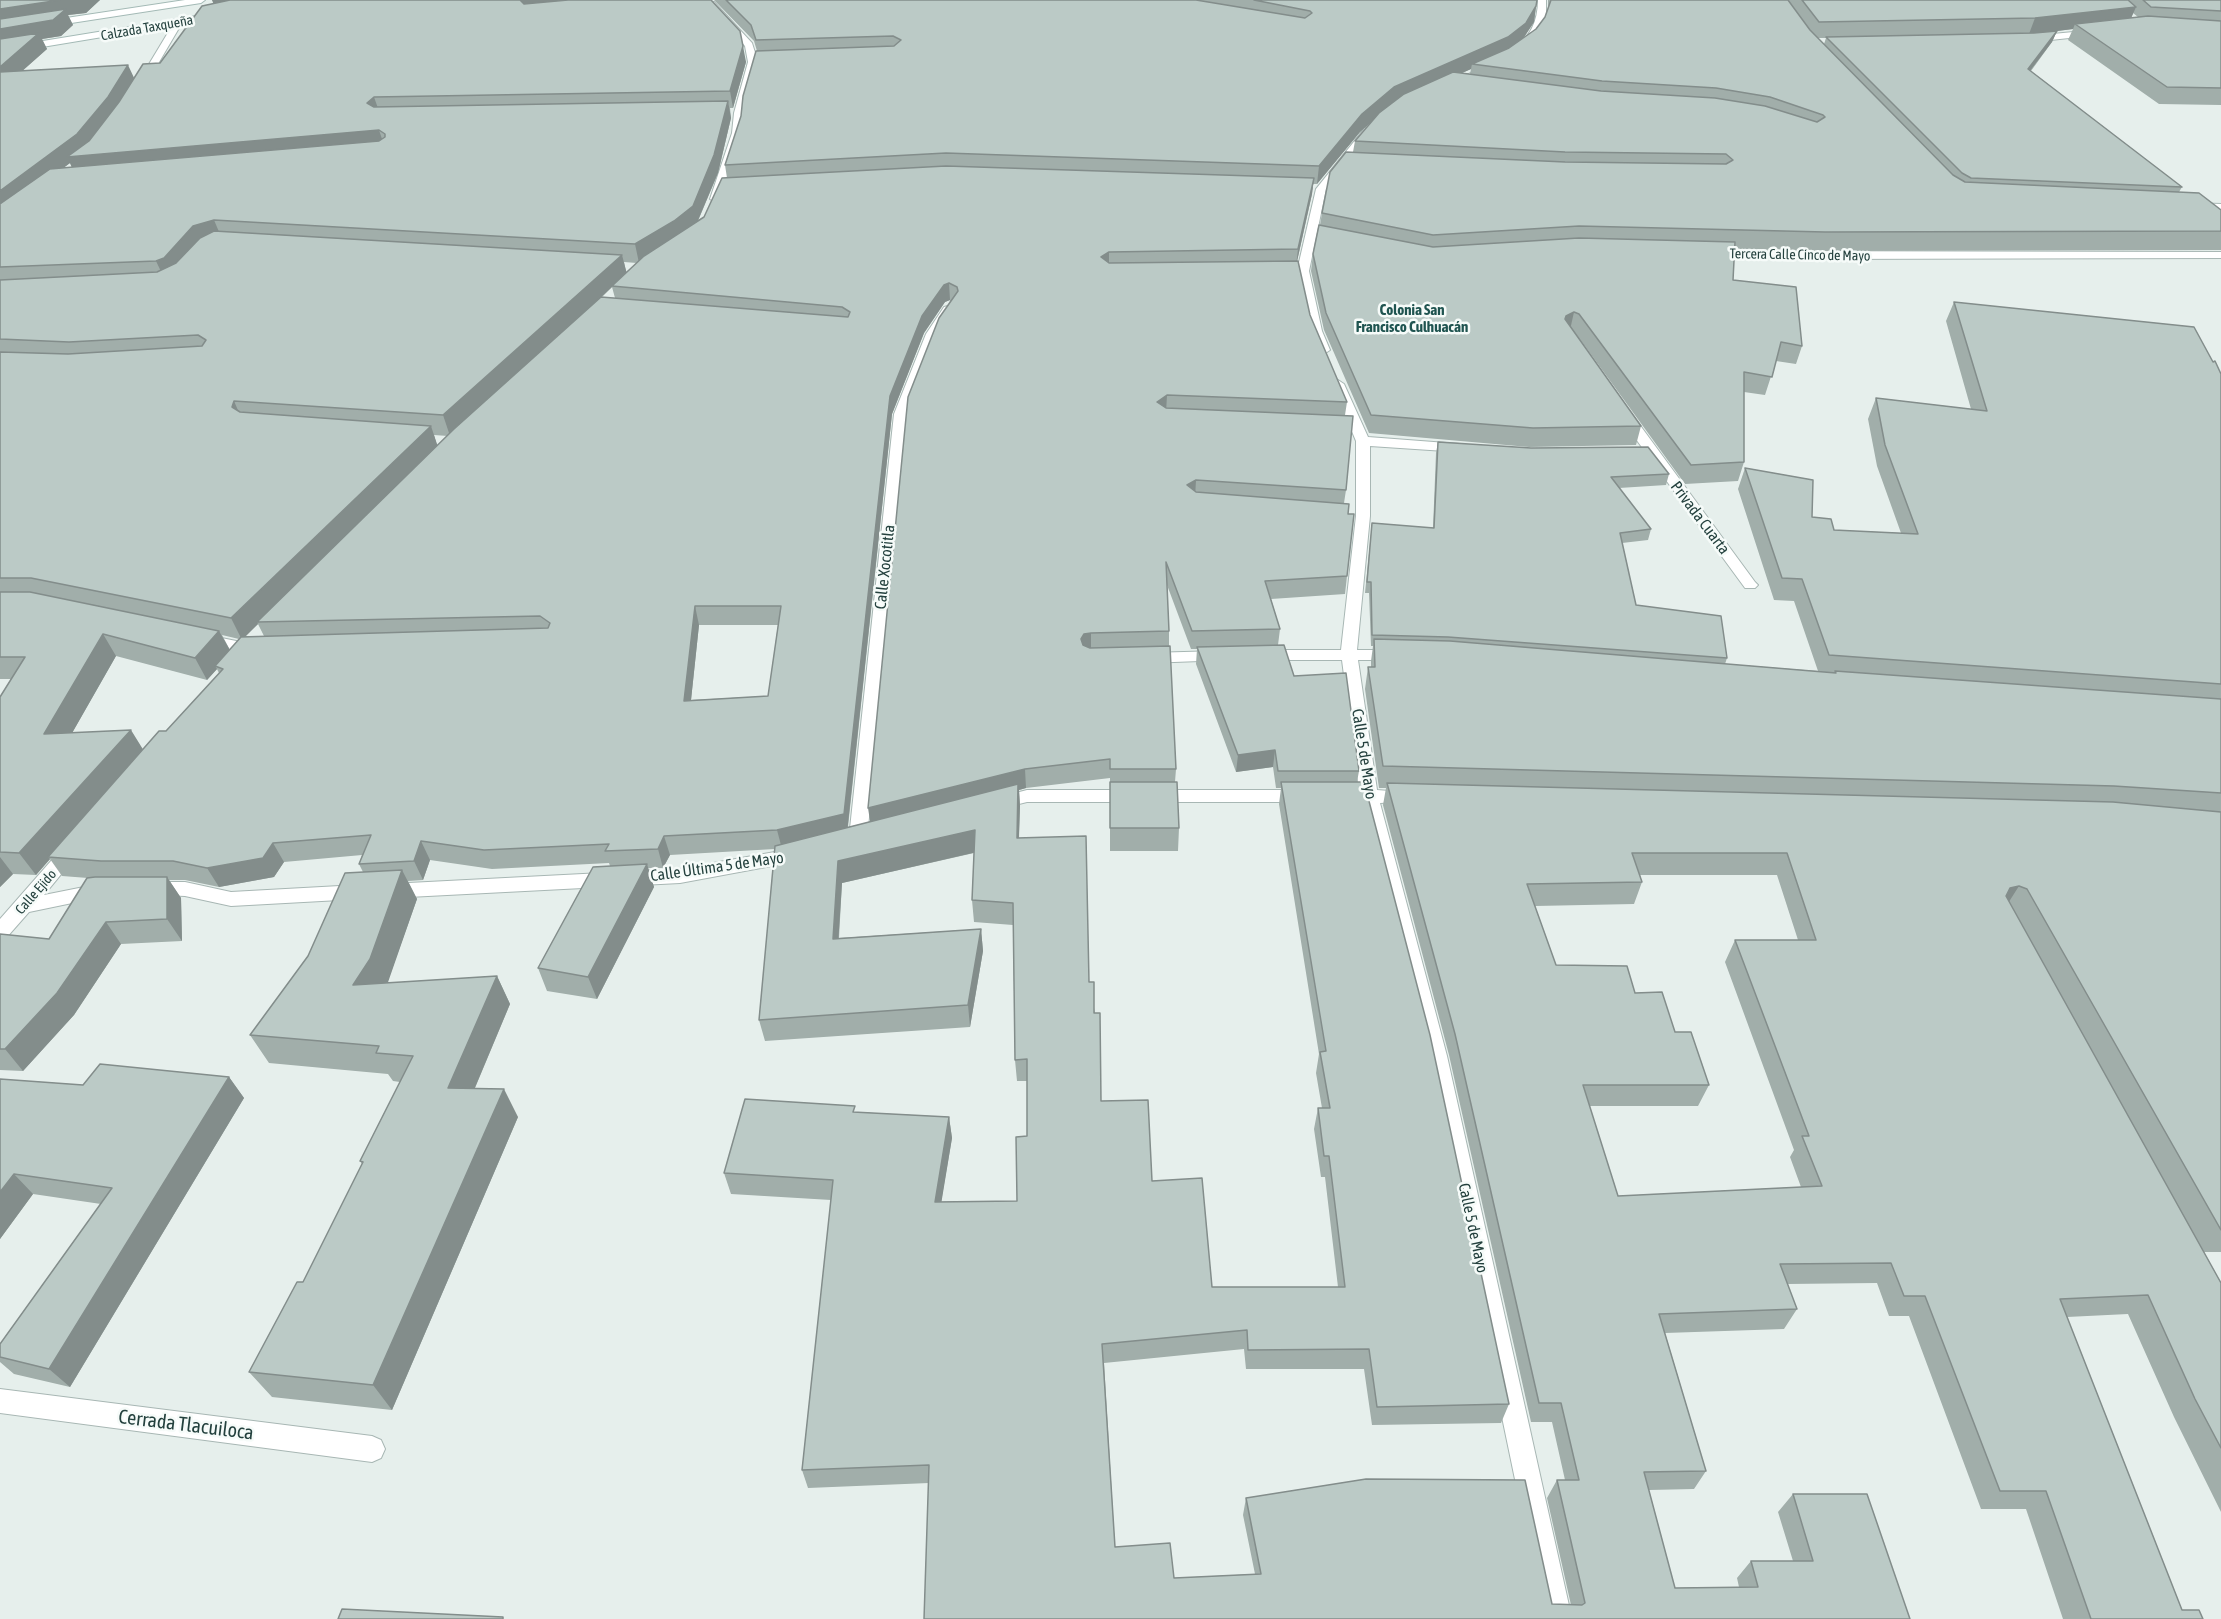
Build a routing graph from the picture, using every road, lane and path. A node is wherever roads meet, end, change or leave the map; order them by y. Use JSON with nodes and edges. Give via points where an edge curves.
{"nodes":[{"id":1,"x":201,"y":0,"type":"edge"},
{"id":2,"x":1542,"y":0,"type":"edge"},
{"id":3,"x":700,"y":1,"type":"edge"},
{"id":4,"x":222,"y":15,"type":"edge"},
{"id":5,"x":178,"y":23,"type":"junction"},
{"id":6,"x":0,"y":31,"type":"edge"},
{"id":7,"x":2099,"y":33,"type":"edge"},
{"id":8,"x":2017,"y":39,"type":"edge"},
{"id":9,"x":0,"y":51,"type":"edge"},
{"id":10,"x":1474,"y":87,"type":"edge"},
{"id":11,"x":135,"y":96,"type":"edge"},
{"id":12,"x":1381,"y":120,"type":"edge"},
{"id":13,"x":2175,"y":206,"type":"edge"},
{"id":14,"x":2221,"y":207,"type":"edge"},
{"id":15,"x":710,"y":209,"type":"edge"},
{"id":16,"x":1698,"y":254,"type":"edge"},
{"id":17,"x":2221,"y":255,"type":"edge"},
{"id":18,"x":951,"y":306,"type":"edge"},
{"id":19,"x":1617,"y":403,"type":"edge"},
{"id":20,"x":1336,"y":426,"type":"edge"},
{"id":21,"x":1359,"y":433,"type":"junction"},
{"id":22,"x":1470,"y":449,"type":"edge"},
{"id":23,"x":1750,"y":585,"type":"dead end"},
{"id":24,"x":262,"y":632,"type":"edge"},
{"id":25,"x":190,"y":637,"type":"edge"},
{"id":26,"x":269,"y":648,"type":"edge"},
{"id":27,"x":242,"y":653,"type":"junction"},
{"id":28,"x":1349,"y":653,"type":"junction"},
{"id":29,"x":1414,"y":656,"type":"edge"},
{"id":30,"x":1126,"y":659,"type":"edge"},
{"id":31,"x":1369,"y":796,"type":"junction"},
{"id":32,"x":1429,"y":797,"type":"edge"},
{"id":33,"x":981,"y":807,"type":"edge"},
{"id":34,"x":880,"y":832,"type":"edge"},
{"id":35,"x":85,"y":835,"type":"edge"},
{"id":36,"x":858,"y":838,"type":"junction"},
{"id":37,"x":837,"y":844,"type":"edge"},
{"id":38,"x":816,"y":850,"type":"edge"},
{"id":39,"x":24,"y":906,"type":"junction"},
{"id":40,"x":0,"y":932,"type":"edge"},
{"id":41,"x":0,"y":1401,"type":"edge"},
{"id":42,"x":372,"y":1449,"type":"dead end"},
{"id":43,"x":1558,"y":1619,"type":"edge"}],
"edges":[{"from":1,"to":6,"type":"street","name":"Calzada Taxqueña"},
{"from":2,"to":10,"type":"street","via":[[1541,24],[1533,37],[1501,63],[1458,85]]},
{"from":3,"to":15,"type":"street","via":[[711,4],[749,45],[759,62],[733,113],[737,133],[725,188]]},
{"from":4,"to":5,"type":"street","name":"Calzada Taxqueña"},
{"from":5,"to":9,"type":"street","name":"Calzada Taxqueña"},
{"from":5,"to":11,"type":"street"},
{"from":7,"to":8,"type":"street"},
{"from":12,"to":21,"type":"street","name":"Calle 5 de Mayo","via":[[1357,143],[1345,165],[1315,189],[1316,236],[1297,271],[1316,331]]},
{"from":13,"to":14,"type":"street"},
{"from":16,"to":17,"type":"street","name":"Tercera Calle Cinco de Mayo"},
{"from":18,"to":36,"type":"street","name":"Calle Xocotitla","via":[[932,333],[901,414]]},
{"from":19,"to":23,"type":"street","name":"Privada Cuarta","via":[[1645,451]]},
{"from":20,"to":21,"type":"street"},
{"from":21,"to":22,"type":"street"},
{"from":21,"to":28,"type":"street","name":"Calle 5 de Mayo"},
{"from":24,"to":27,"type":"street"},
{"from":25,"to":27,"type":"street"},
{"from":26,"to":27,"type":"street"},
{"from":28,"to":29,"type":"street"},
{"from":28,"to":30,"type":"street"},
{"from":28,"to":31,"type":"street","name":"Calle 5 de Mayo"},
{"from":31,"to":32,"type":"street"},
{"from":31,"to":33,"type":"street","via":[[1027,796]]},
{"from":31,"to":43,"type":"street","name":"Calle 5 de Mayo","via":[[1437,1056]]},
{"from":34,"to":36,"type":"street"},
{"from":35,"to":39,"type":"street","name":"Calle Ejido"},
{"from":36,"to":37,"type":"street"},
{"from":38,"to":39,"type":"street","name":"Calle Última 5 de Mayo","via":[[680,876],[231,898],[185,890],[110,889]]},
{"from":39,"to":40,"type":"street","name":"Calle Ejido"},
{"from":41,"to":42,"type":"street","name":"Cerrada Tlacuiloca"}]}
